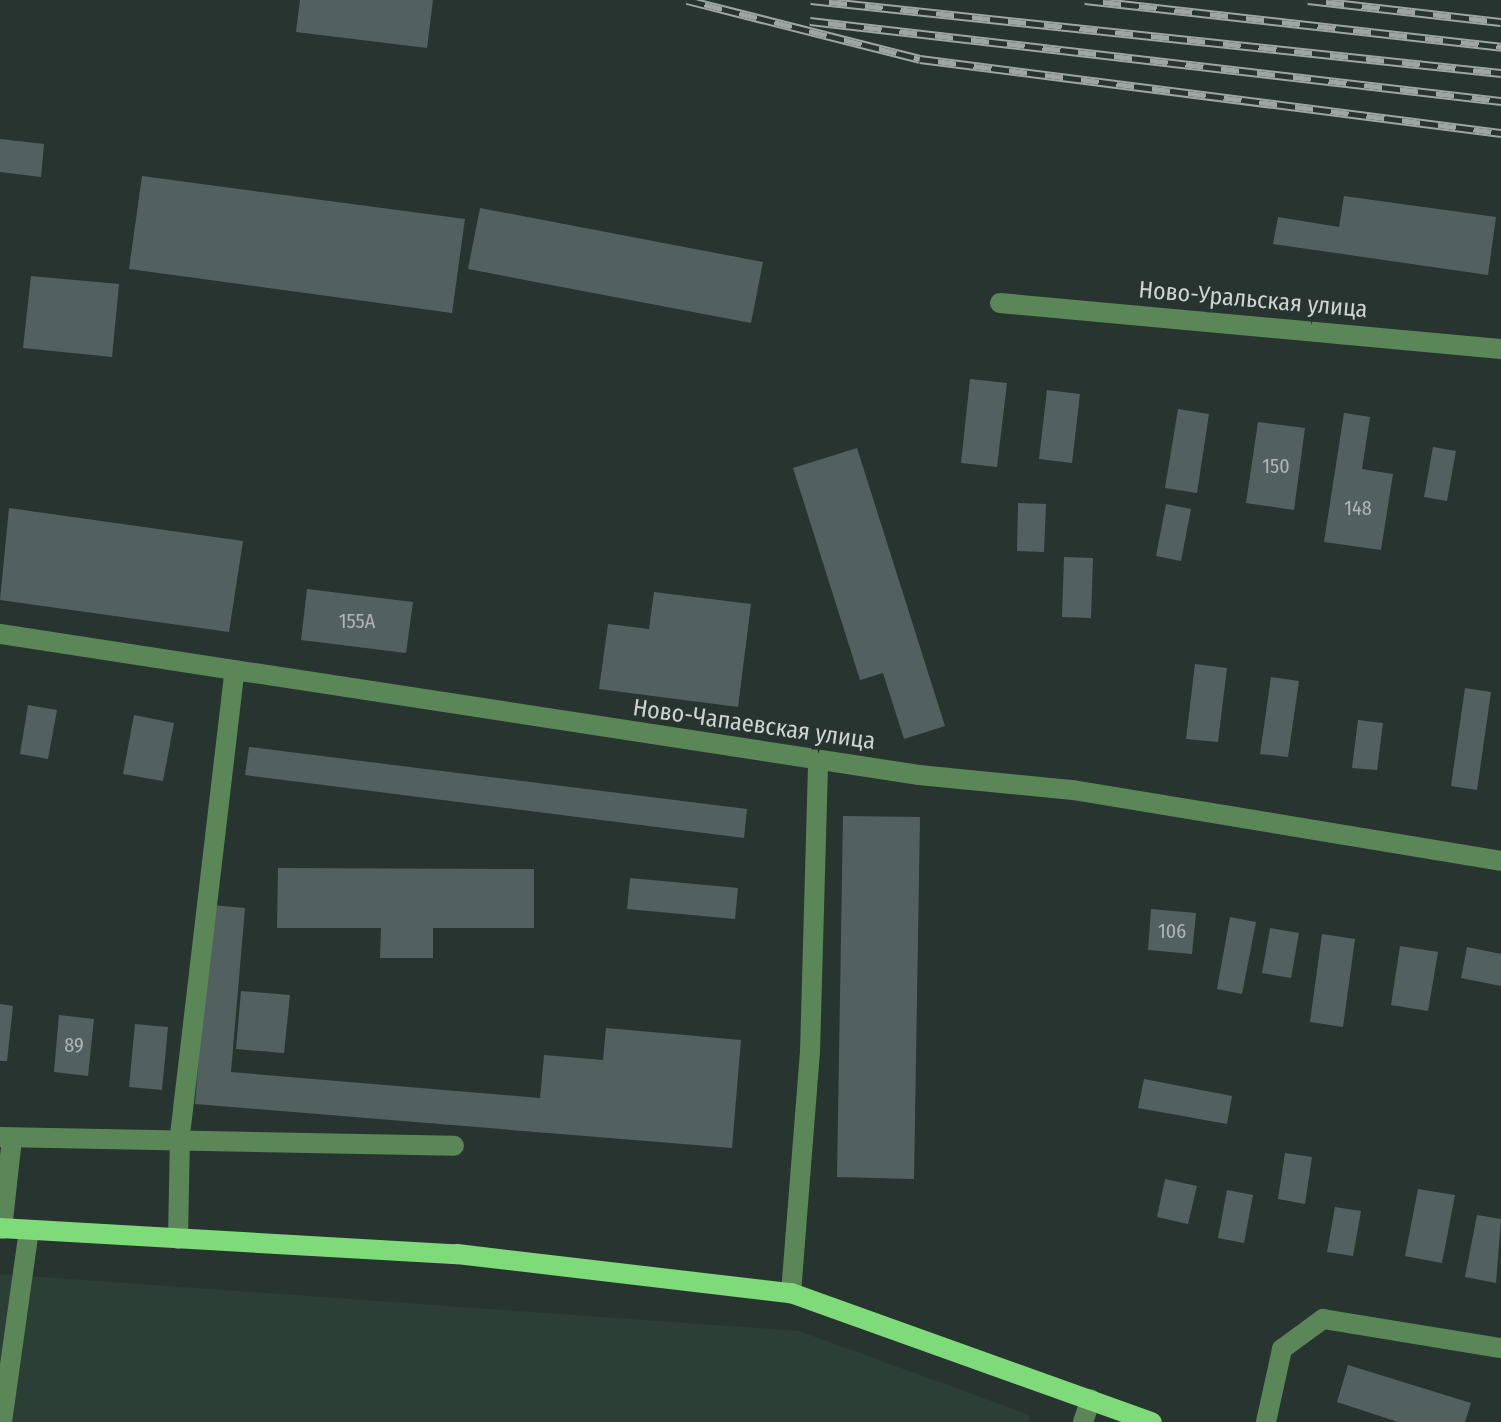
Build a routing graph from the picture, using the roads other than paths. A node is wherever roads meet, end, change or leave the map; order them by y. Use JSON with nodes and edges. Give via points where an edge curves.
{"nodes":[{"id":1,"x":1000,"y":303,"type":"dead end"},
{"id":2,"x":1501,"y":349,"type":"edge"},
{"id":3,"x":0,"y":634,"type":"edge"},
{"id":4,"x":234,"y":675,"type":"junction"},
{"id":5,"x":818,"y":760,"type":"junction"},
{"id":6,"x":1501,"y":861,"type":"edge"},
{"id":7,"x":180,"y":1135,"type":"junction"},
{"id":8,"x":6,"y":1138,"type":"edge"},
{"id":9,"x":454,"y":1146,"type":"dead end"},
{"id":10,"x":1,"y":1228,"type":"edge"},
{"id":11,"x":29,"y":1230,"type":"junction"},
{"id":12,"x":178,"y":1239,"type":"junction"},
{"id":13,"x":791,"y":1293,"type":"junction"},
{"id":14,"x":1501,"y":1348,"type":"edge"},
{"id":15,"x":1091,"y":1399,"type":"junction"},
{"id":16,"x":2,"y":1422,"type":"edge"},
{"id":17,"x":1083,"y":1422,"type":"edge"},
{"id":18,"x":1152,"y":1422,"type":"edge"},
{"id":19,"x":1266,"y":1422,"type":"edge"}],
"edges":[{"from":1,"to":2,"type":"street","name":"Ново-Уральская улица"},
{"from":3,"to":4,"type":"street","name":"Ново-Чапаевская улица"},
{"from":4,"to":5,"type":"street","name":"Ново-Чапаевская улица"},
{"from":4,"to":7,"type":"street"},
{"from":5,"to":6,"type":"street","name":"Ново-Чапаевская улица","via":[[1073,790]]},
{"from":5,"to":13,"type":"street","via":[[810,1052]]},
{"from":7,"to":8,"type":"street"},
{"from":7,"to":9,"type":"street"},
{"from":7,"to":12,"type":"street"},
{"from":8,"to":10,"type":"street"},
{"from":10,"to":11,"type":"main road"},
{"from":11,"to":12,"type":"main road"},
{"from":11,"to":16,"type":"street"},
{"from":12,"to":13,"type":"main road","via":[[457,1254]]},
{"from":13,"to":15,"type":"main road"},
{"from":14,"to":19,"type":"street","via":[[1323,1319],[1282,1349]]},
{"from":15,"to":17,"type":"street"},
{"from":15,"to":18,"type":"main road"}]}
